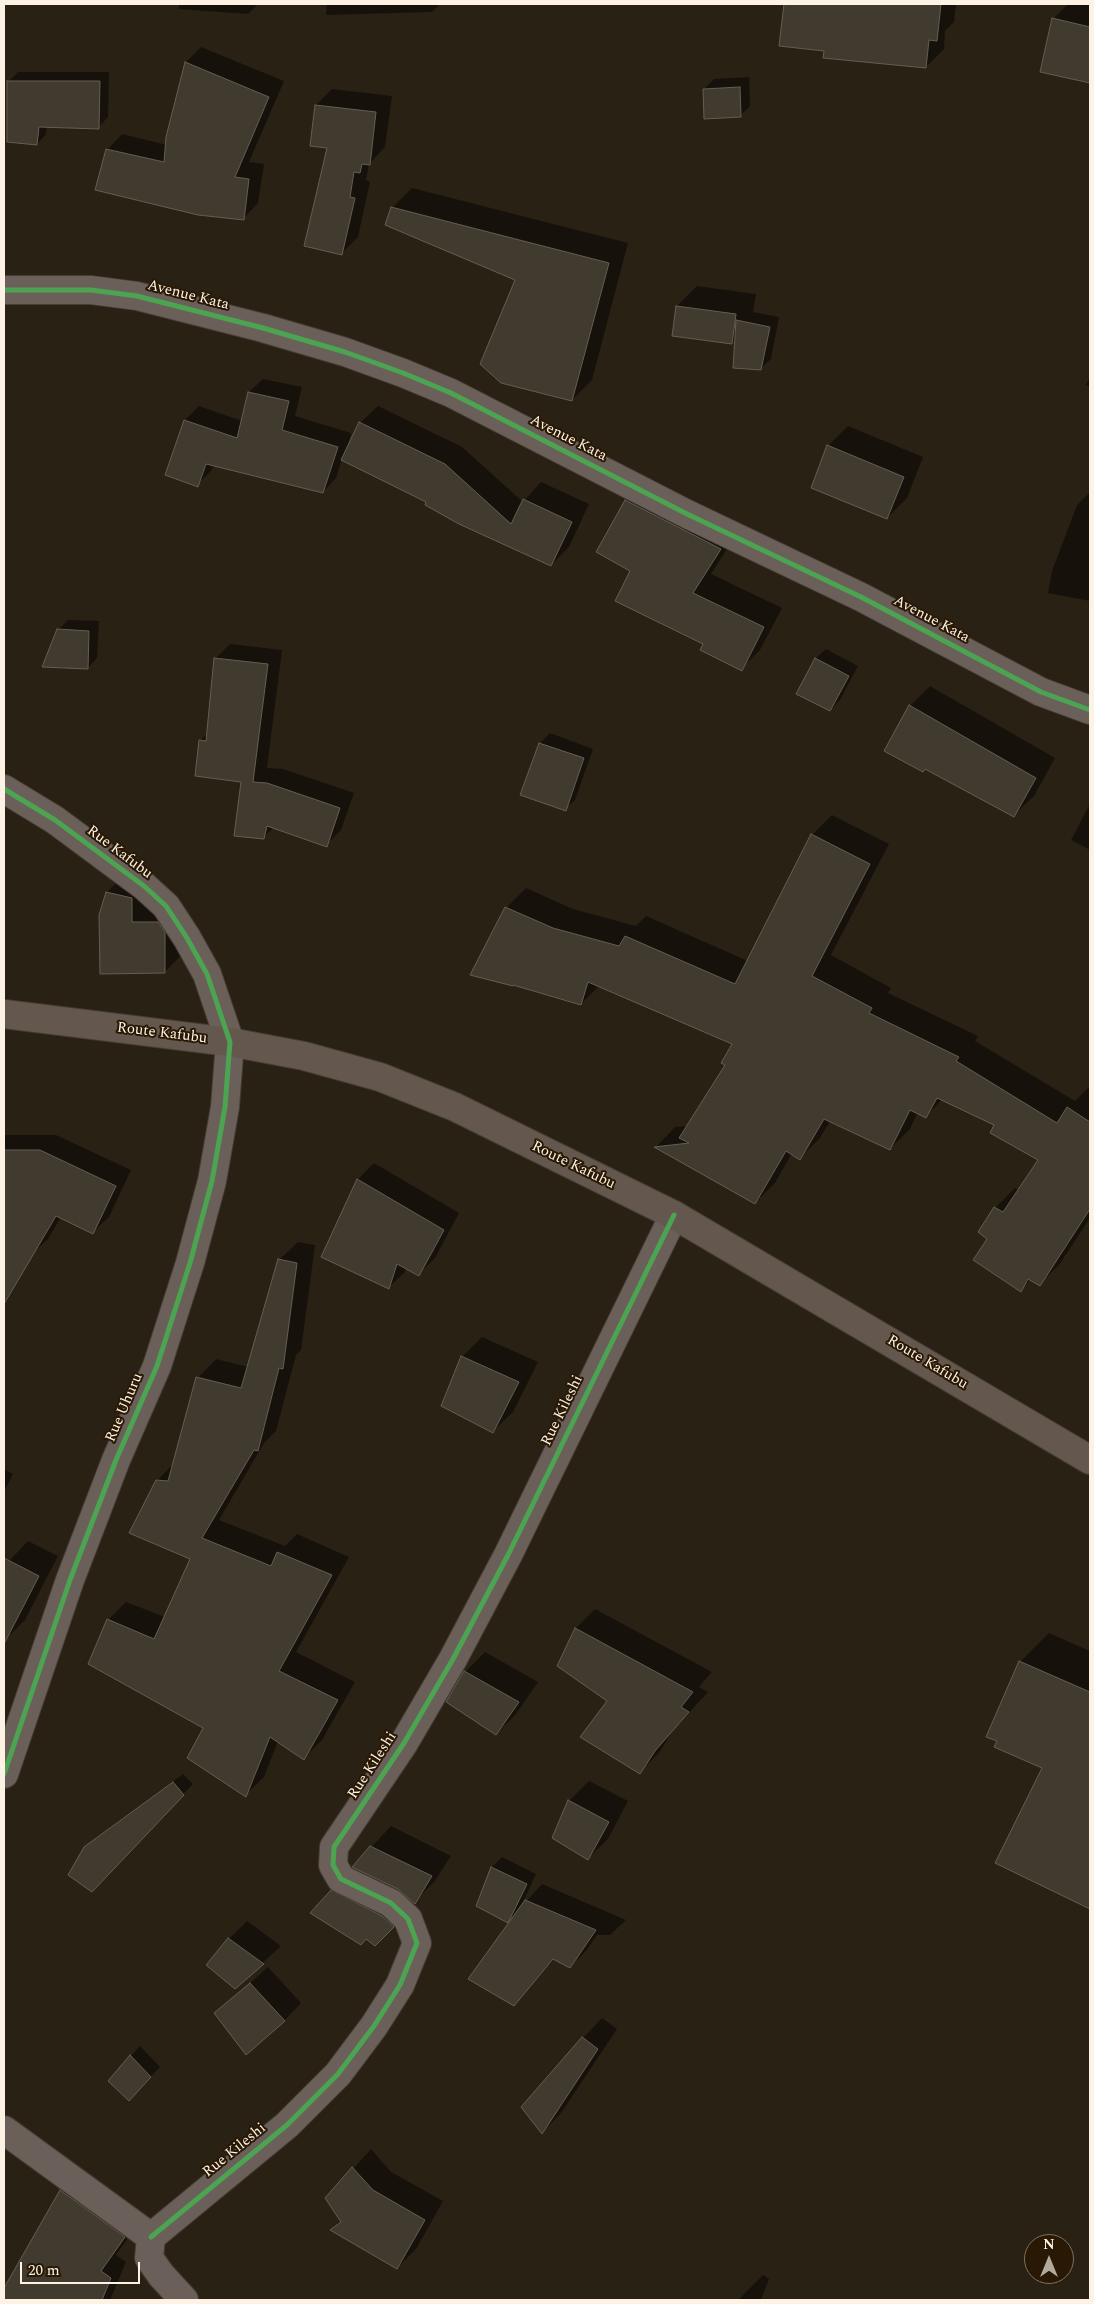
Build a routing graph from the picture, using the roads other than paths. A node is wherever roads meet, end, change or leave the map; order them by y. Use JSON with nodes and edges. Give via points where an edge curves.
{"nodes":[{"id":1,"x":4,"y":290,"type":"edge"},
{"id":2,"x":1090,"y":710,"type":"edge"},
{"id":3,"x":4,"y":789,"type":"edge"},
{"id":4,"x":4,"y":1014,"type":"edge"},
{"id":5,"x":230,"y":1042,"type":"junction"},
{"id":6,"x":674,"y":1215,"type":"junction"},
{"id":7,"x":1090,"y":1460,"type":"edge"},
{"id":8,"x":4,"y":1774,"type":"edge"},
{"id":9,"x":4,"y":2130,"type":"edge"},
{"id":10,"x":151,"y":2237,"type":"junction"},
{"id":11,"x":184,"y":2300,"type":"edge"}],
"edges":[{"from":1,"to":2,"type":"street","name":"Avenue Kata","via":[[91,290],[137,296],[263,328],[403,372],[869,601],[1041,692]]},
{"from":3,"to":5,"type":"street","name":"Rue Kafubu","via":[[55,820],[166,906],[207,974]]},
{"from":4,"to":5,"type":"main road","name":"Route Kafubu"},
{"from":5,"to":6,"type":"main road","name":"Route Kafubu","via":[[304,1056],[380,1078],[455,1107]]},
{"from":5,"to":8,"type":"street","name":"Rue Uhuru","via":[[225,1107],[212,1181],[190,1263],[157,1366],[116,1460],[70,1580]]},
{"from":6,"to":7,"type":"main road","name":"Route Kafubu"},
{"from":6,"to":10,"type":"street","name":"Rue Kileshi","via":[[508,1555],[453,1659],[404,1743],[334,1847],[333,1865],[341,1879],[391,1903],[408,1919],[417,1943],[400,1985],[338,2074],[287,2125]]},
{"from":9,"to":10,"type":"street"},
{"from":10,"to":11,"type":"street","via":[[150,2258]]}]}
